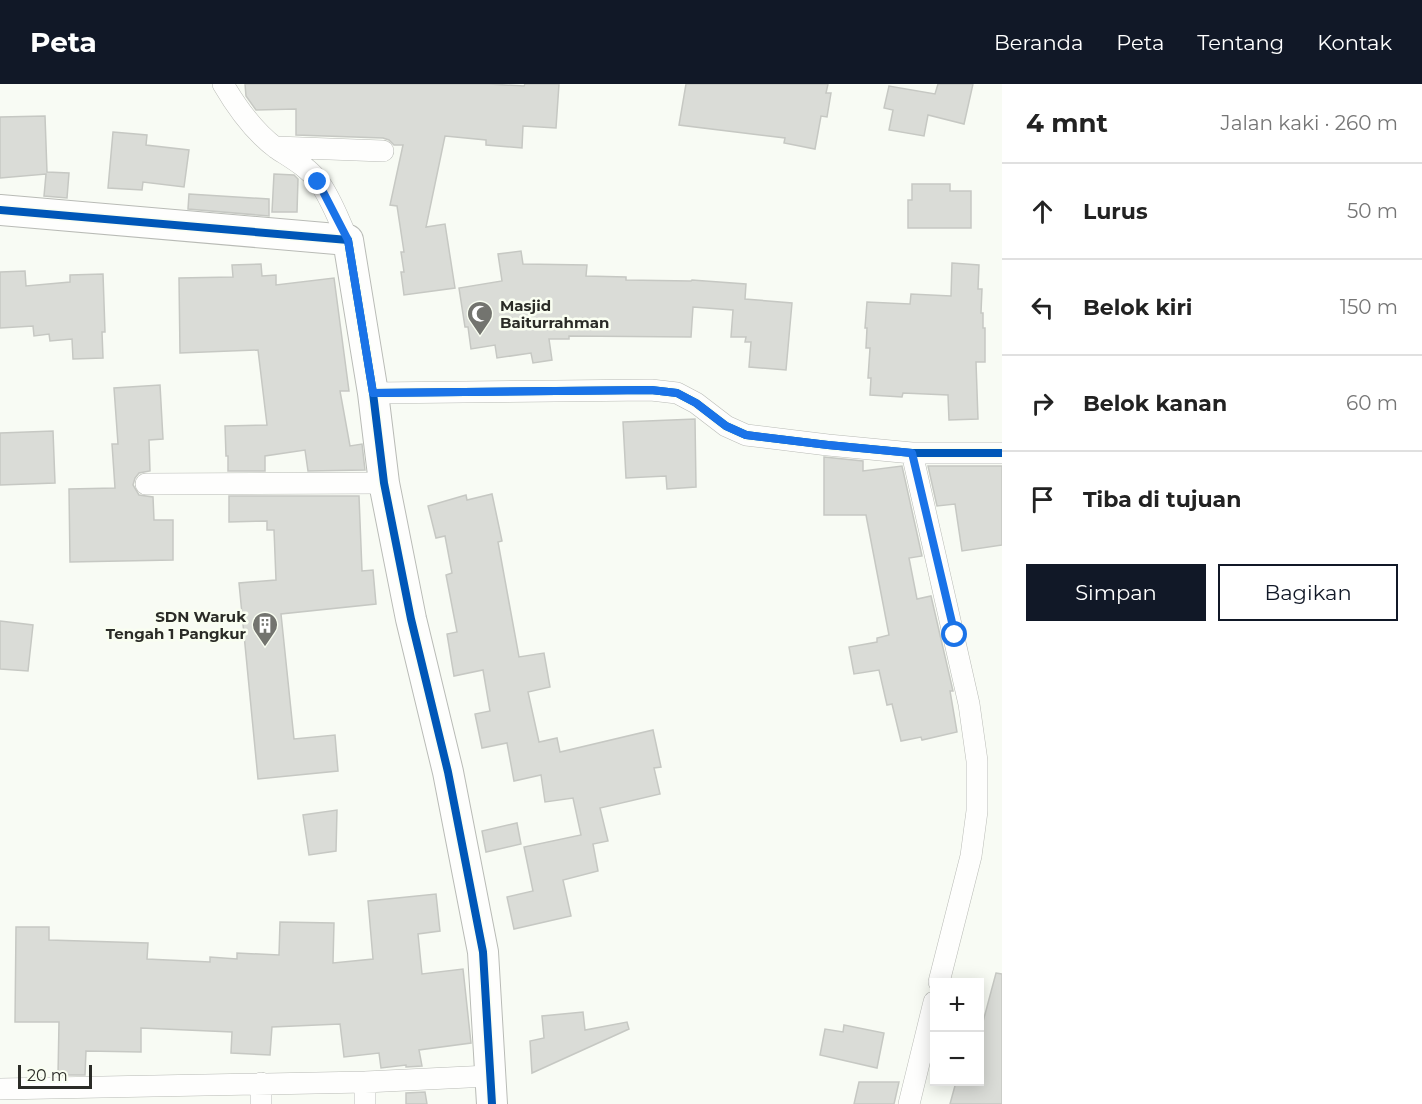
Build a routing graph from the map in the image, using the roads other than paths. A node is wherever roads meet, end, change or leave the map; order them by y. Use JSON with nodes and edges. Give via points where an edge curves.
{"nodes":[{"id":1,"x":223,"y":84,"type":"edge"},
{"id":2,"x":275,"y":147,"type":"junction"},
{"id":3,"x":383,"y":151,"type":"dead end"},
{"id":4,"x":0,"y":210,"type":"edge"},
{"id":5,"x":348,"y":240,"type":"junction"},
{"id":6,"x":373,"y":393,"type":"junction"},
{"id":7,"x":912,"y":453,"type":"junction"},
{"id":8,"x":1002,"y":453,"type":"edge"},
{"id":9,"x":384,"y":483,"type":"junction"},
{"id":10,"x":146,"y":484,"type":"dead end"},
{"id":11,"x":940,"y":978,"type":"edge"},
{"id":12,"x":930,"y":1018,"type":"edge"},
{"id":13,"x":365,"y":1082,"type":"junction"},
{"id":14,"x":261,"y":1083,"type":"junction"},
{"id":15,"x":0,"y":1089,"type":"edge"},
{"id":16,"x":490,"y":1090,"type":"edge"},
{"id":17,"x":261,"y":1104,"type":"edge"},
{"id":18,"x":365,"y":1104,"type":"edge"},
{"id":19,"x":909,"y":1104,"type":"edge"}],
"edges":[{"from":1,"to":2,"type":"street","via":[[254,129]]},
{"from":2,"to":3,"type":"street"},
{"from":2,"to":5,"type":"street","via":[[318,182]]},
{"from":4,"to":5,"type":"street"},
{"from":5,"to":6,"type":"street"},
{"from":6,"to":7,"type":"street","via":[[651,390],[677,393],[746,435]]},
{"from":6,"to":9,"type":"street"},
{"from":7,"to":8,"type":"street"},
{"from":7,"to":11,"type":"street","via":[[964,681],[977,761],[977,811],[971,856]]},
{"from":9,"to":10,"type":"street"},
{"from":9,"to":16,"type":"street","via":[[483,952]]},
{"from":12,"to":19,"type":"street"},
{"from":13,"to":14,"type":"street"},
{"from":13,"to":16,"type":"street"},
{"from":13,"to":18,"type":"street"},
{"from":14,"to":15,"type":"street"},
{"from":14,"to":17,"type":"street"}]}
